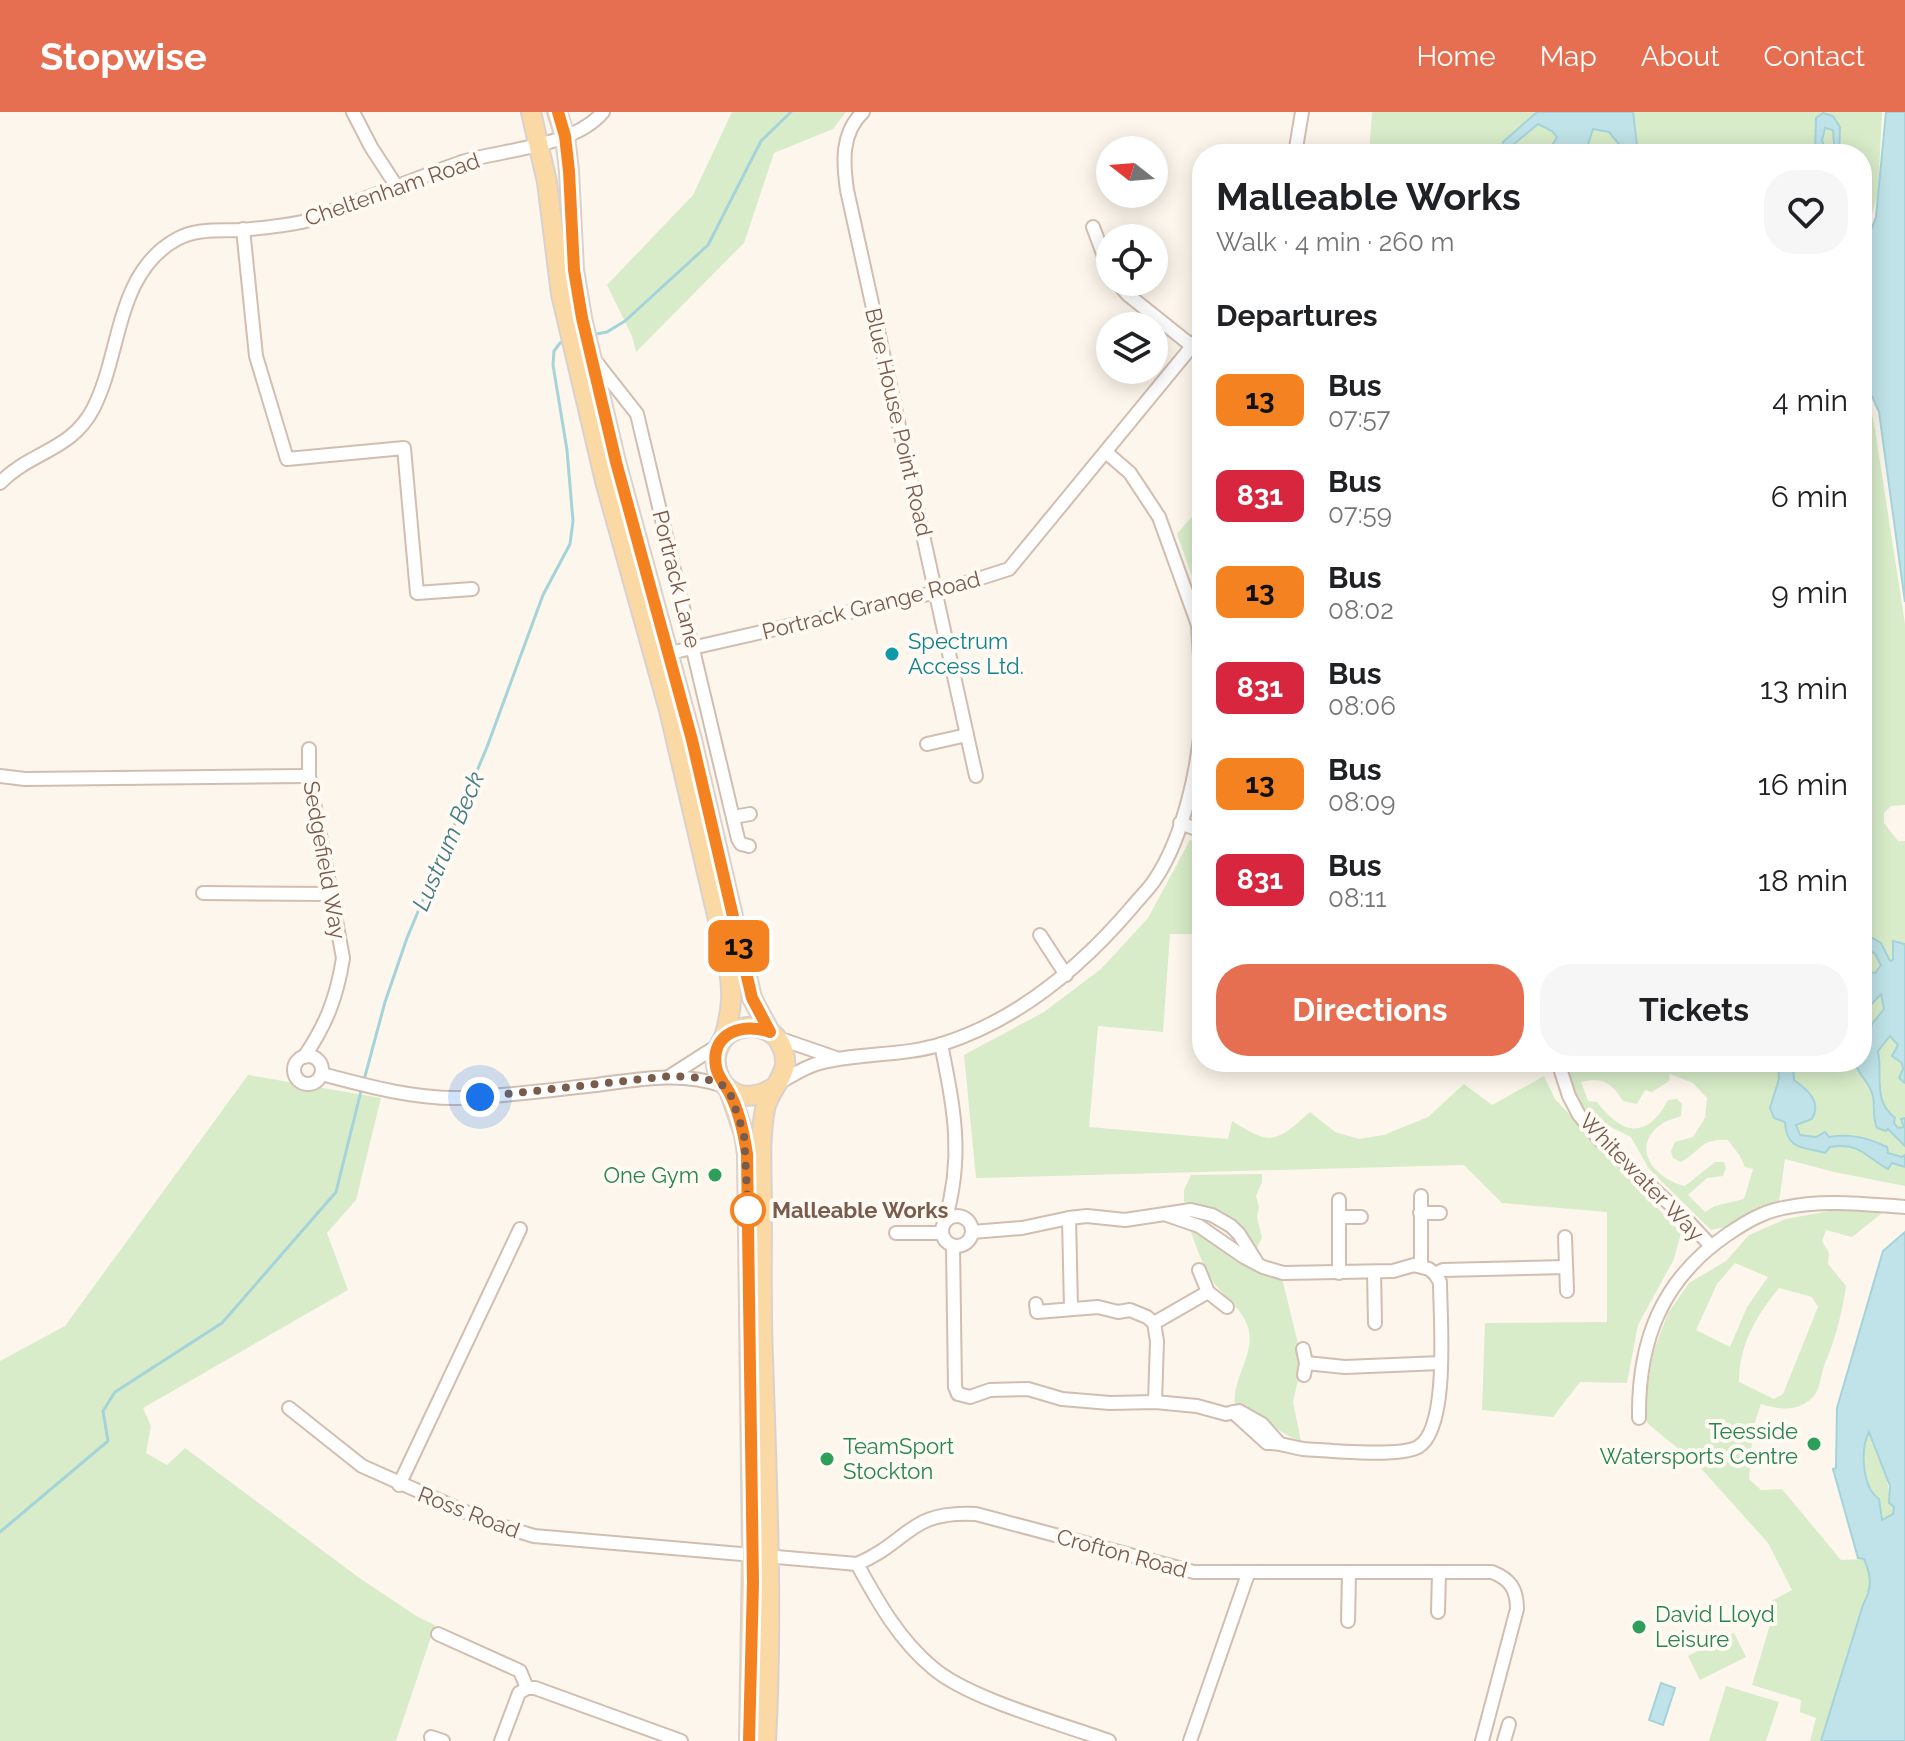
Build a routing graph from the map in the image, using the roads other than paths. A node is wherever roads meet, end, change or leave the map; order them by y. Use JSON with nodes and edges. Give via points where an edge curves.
{"nodes":[{"id":1,"x":531,"y":112,"type":"edge"},
{"id":2,"x":557,"y":112,"type":"edge"},
{"id":3,"x":603,"y":112,"type":"edge"},
{"id":4,"x":863,"y":112,"type":"edge"},
{"id":5,"x":1302,"y":112,"type":"edge"},
{"id":6,"x":357,"y":114,"type":"edge"},
{"id":7,"x":565,"y":136,"type":"junction"},
{"id":8,"x":540,"y":144,"type":"junction"},
{"id":9,"x":1297,"y":144,"type":"edge"},
{"id":10,"x":397,"y":187,"type":"junction"},
{"id":11,"x":1093,"y":227,"type":"dead end"},
{"id":12,"x":243,"y":229,"type":"junction"},
{"id":13,"x":1096,"y":232,"type":"edge"},
{"id":14,"x":1130,"y":296,"type":"edge"},
{"id":15,"x":575,"y":320,"type":"junction"},
{"id":16,"x":1192,"y":346,"type":"joint"},
{"id":17,"x":585,"y":352,"type":"junction"},
{"id":18,"x":1107,"y":453,"type":"junction"},
{"id":19,"x":0,"y":483,"type":"edge"},
{"id":20,"x":472,"y":589,"type":"dead end"},
{"id":21,"x":937,"y":592,"type":"junction"},
{"id":22,"x":1192,"y":608,"type":"edge"},
{"id":23,"x":693,"y":648,"type":"junction"},
{"id":24,"x":670,"y":653,"type":"junction"},
{"id":25,"x":967,"y":735,"type":"junction"},
{"id":26,"x":927,"y":744,"type":"dead end"},
{"id":27,"x":309,"y":749,"type":"dead end"},
{"id":28,"x":0,"y":776,"type":"edge"},
{"id":29,"x":309,"y":776,"type":"junction"},
{"id":30,"x":976,"y":776,"type":"dead end"},
{"id":31,"x":1192,"y":781,"type":"edge"},
{"id":32,"x":750,"y":814,"type":"dead end"},
{"id":33,"x":734,"y":817,"type":"junction"},
{"id":34,"x":1180,"y":823,"type":"junction"},
{"id":35,"x":1192,"y":827,"type":"edge"},
{"id":36,"x":749,"y":846,"type":"dead end"},
{"id":37,"x":203,"y":893,"type":"dead end"},
{"id":38,"x":331,"y":894,"type":"junction"},
{"id":39,"x":1040,"y":935,"type":"dead end"},
{"id":40,"x":1066,"y":975,"type":"junction"},
{"id":41,"x":324,"y":1029,"type":"junction"},
{"id":42,"x":773,"y":1035,"type":"junction"},
{"id":43,"x":722,"y":1041,"type":"junction"},
{"id":44,"x":941,"y":1044,"type":"junction"},
{"id":45,"x":304,"y":1057,"type":"junction"},
{"id":46,"x":839,"y":1059,"type":"junction"},
{"id":47,"x":322,"y":1070,"type":"junction"},
{"id":48,"x":1561,"y":1072,"type":"edge"},
{"id":49,"x":670,"y":1076,"type":"junction"},
{"id":50,"x":776,"y":1086,"type":"junction"},
{"id":51,"x":726,"y":1088,"type":"junction"},
{"id":52,"x":955,"y":1188,"type":"junction"},
{"id":53,"x":1421,"y":1196,"type":"dead end"},
{"id":54,"x":1339,"y":1200,"type":"dead end"},
{"id":55,"x":1905,"y":1207,"type":"edge"},
{"id":56,"x":1420,"y":1213,"type":"junction"},
{"id":57,"x":1440,"y":1213,"type":"dead end"},
{"id":58,"x":1339,"y":1217,"type":"junction"},
{"id":59,"x":1361,"y":1217,"type":"dead end"},
{"id":60,"x":964,"y":1218,"type":"junction"},
{"id":61,"x":1069,"y":1218,"type":"junction"},
{"id":62,"x":944,"y":1227,"type":"junction"},
{"id":63,"x":520,"y":1229,"type":"dead end"},
{"id":64,"x":972,"y":1232,"type":"junction"},
{"id":65,"x":896,"y":1233,"type":"dead end"},
{"id":66,"x":1565,"y":1237,"type":"dead end"},
{"id":67,"x":953,"y":1246,"type":"junction"},
{"id":68,"x":1711,"y":1246,"type":"junction"},
{"id":69,"x":1421,"y":1265,"type":"junction"},
{"id":70,"x":1566,"y":1267,"type":"junction"},
{"id":71,"x":1199,"y":1270,"type":"dead end"},
{"id":72,"x":1374,"y":1272,"type":"junction"},
{"id":73,"x":1339,"y":1273,"type":"junction"},
{"id":74,"x":1435,"y":1274,"type":"junction"},
{"id":75,"x":1567,"y":1291,"type":"dead end"},
{"id":76,"x":1208,"y":1292,"type":"junction"},
{"id":77,"x":1036,"y":1304,"type":"dead end"},
{"id":78,"x":1227,"y":1307,"type":"dead end"},
{"id":79,"x":1071,"y":1308,"type":"junction"},
{"id":80,"x":1154,"y":1323,"type":"junction"},
{"id":81,"x":1377,"y":1323,"type":"dead end"},
{"id":82,"x":1303,"y":1349,"type":"dead end"},
{"id":83,"x":1440,"y":1363,"type":"junction"},
{"id":84,"x":1155,"y":1402,"type":"junction"},
{"id":85,"x":289,"y":1408,"type":"dead end"},
{"id":86,"x":1639,"y":1418,"type":"dead end"},
{"id":87,"x":399,"y":1485,"type":"junction"},
{"id":88,"x":761,"y":1555,"type":"junction"},
{"id":89,"x":857,"y":1564,"type":"junction"},
{"id":90,"x":1349,"y":1573,"type":"junction"},
{"id":91,"x":1439,"y":1573,"type":"junction"},
{"id":92,"x":1248,"y":1574,"type":"junction"},
{"id":93,"x":1438,"y":1612,"type":"dead end"},
{"id":94,"x":1348,"y":1621,"type":"dead end"},
{"id":95,"x":438,"y":1634,"type":"dead end"},
{"id":96,"x":527,"y":1688,"type":"junction"},
{"id":97,"x":1509,"y":1724,"type":"dead end"},
{"id":98,"x":639,"y":1726,"type":"junction"},
{"id":99,"x":501,"y":1741,"type":"edge"},
{"id":100,"x":633,"y":1741,"type":"edge"},
{"id":101,"x":681,"y":1741,"type":"edge"},
{"id":102,"x":749,"y":1741,"type":"edge"},
{"id":103,"x":766,"y":1741,"type":"edge"},
{"id":104,"x":1109,"y":1741,"type":"edge"},
{"id":105,"x":1190,"y":1741,"type":"edge"},
{"id":106,"x":1482,"y":1741,"type":"edge"},
{"id":107,"x":1504,"y":1741,"type":"edge"}],
"edges":[{"from":1,"to":8,"type":"main road","name":"Portrack Lane"},
{"from":2,"to":7,"type":"main road","name":"Portrack Lane"},
{"from":3,"to":7,"type":"street","name":"Cheltenham Road"},
{"from":4,"to":21,"type":"street","name":"Blue House Point Road","via":[[849,135],[844,174]]},
{"from":5,"to":9,"type":"street"},
{"from":6,"to":10,"type":"street"},
{"from":7,"to":8,"type":"street","name":"Cheltenham Road"},
{"from":7,"to":15,"type":"main road","name":"Portrack Lane"},
{"from":8,"to":10,"type":"street","name":"Cheltenham Road","via":[[462,162]]},
{"from":8,"to":15,"type":"main road","name":"Portrack Lane","via":[[556,267]]},
{"from":10,"to":12,"type":"street","name":"Cheltenham Road","via":[[303,222]]},
{"from":11,"to":13,"type":"street"},
{"from":12,"to":19,"type":"street","name":"Cheltenham Road","via":[[191,232],[150,260],[136,279],[106,376],[85,422],[62,444],[25,462]]},
{"from":12,"to":20,"type":"street","via":[[256,356],[287,459],[404,448],[417,593]]},
{"from":14,"to":16,"type":"street"},
{"from":15,"to":17,"type":"main road","name":"Portrack Lane"},
{"from":16,"to":18,"type":"street","name":"Portrack Grange Road"},
{"from":17,"to":23,"type":"street","name":"Portrack Lane","via":[[639,421]]},
{"from":17,"to":24,"type":"main road","name":"Portrack Lane"},
{"from":17,"to":43,"type":"main road","name":"Portrack Lane","via":[[605,481],[666,698],[727,958],[732,1010]]},
{"from":18,"to":21,"type":"street","name":"Portrack Grange Road","via":[[1009,569]]},
{"from":18,"to":22,"type":"street","via":[[1130,473],[1159,517]]},
{"from":21,"to":23,"type":"street","name":"Portrack Grange Road"},
{"from":21,"to":25,"type":"street","name":"Blue House Point Road"},
{"from":23,"to":24,"type":"street","name":"Portrack Grange Road"},
{"from":23,"to":33,"type":"street","name":"Portrack Lane"},
{"from":24,"to":42,"type":"main road","name":"Portrack Lane","via":[[749,989]]},
{"from":25,"to":26,"type":"street"},
{"from":25,"to":30,"type":"street","name":"Blue House Point Road"},
{"from":27,"to":29,"type":"street","name":"Sedgefield Way"},
{"from":28,"to":29,"type":"street"},
{"from":29,"to":38,"type":"street","name":"Sedgefield Way"},
{"from":31,"to":34,"type":"street"},
{"from":32,"to":33,"type":"street"},
{"from":33,"to":36,"type":"street","name":"Portrack Lane","via":[[741,844]]},
{"from":34,"to":35,"type":"street"},
{"from":34,"to":40,"type":"street","via":[[1156,878]]},
{"from":37,"to":38,"type":"street"},
{"from":38,"to":41,"type":"street","name":"Sedgefield Way","via":[[343,958]]},
{"from":39,"to":40,"type":"street"},
{"from":40,"to":44,"type":"street","via":[[994,1023]]},
{"from":41,"to":45,"type":"street","name":"Sedgefield Way"},
{"from":41,"to":47,"type":"street"},
{"from":42,"to":43,"type":"main road","via":[[754,1027],[738,1028]]},
{"from":42,"to":46,"type":"street"},
{"from":42,"to":50,"type":"main road","name":"Portrack Lane","via":[[785,1062]]},
{"from":43,"to":49,"type":"street"},
{"from":43,"to":51,"type":"main road","name":"Portrack Lane","via":[[716,1072]]},
{"from":44,"to":46,"type":"street"},
{"from":44,"to":52,"type":"street","via":[[956,1130]]},
{"from":45,"to":47,"type":"street","via":[[312,1057]]},
{"from":45,"to":47,"type":"street","via":[[295,1067],[298,1080],[310,1084],[319,1080]]},
{"from":46,"to":50,"type":"street","via":[[815,1064]]},
{"from":47,"to":49,"type":"street","via":[[374,1087],[457,1098]]},
{"from":48,"to":68,"type":"street","name":"Whitewater Way","via":[[1589,1127]]},
{"from":49,"to":51,"type":"street"},
{"from":50,"to":51,"type":"main road","via":[[761,1096],[746,1097]]},
{"from":50,"to":88,"type":"main road","name":"Portrack Lane","via":[[766,1106],[762,1145]]},
{"from":51,"to":88,"type":"main road","name":"Portrack Lane","via":[[747,1154]]},
{"from":52,"to":60,"type":"street"},
{"from":52,"to":62,"type":"street"},
{"from":53,"to":56,"type":"street"},
{"from":54,"to":58,"type":"street"},
{"from":55,"to":68,"type":"street","via":[[1838,1202],[1782,1208],[1751,1219]]},
{"from":56,"to":57,"type":"street"},
{"from":56,"to":69,"type":"street"},
{"from":58,"to":59,"type":"street"},
{"from":58,"to":73,"type":"street"},
{"from":60,"to":62,"type":"street","via":[[955,1216]]},
{"from":60,"to":64,"type":"street"},
{"from":61,"to":64,"type":"street"},
{"from":61,"to":73,"type":"street","via":[[1125,1220],[1164,1214],[1199,1226],[1263,1267],[1283,1273]]},
{"from":61,"to":79,"type":"street"},
{"from":62,"to":65,"type":"street"},
{"from":62,"to":67,"type":"street","via":[[945,1241]]},
{"from":63,"to":87,"type":"street"},
{"from":64,"to":67,"type":"street","via":[[968,1241]]},
{"from":66,"to":70,"type":"street"},
{"from":67,"to":84,"type":"street","via":[[958,1394],[1028,1389],[1062,1399]]},
{"from":68,"to":86,"type":"street","via":[[1657,1313],[1642,1363]]},
{"from":69,"to":72,"type":"street"},
{"from":69,"to":74,"type":"street"},
{"from":70,"to":74,"type":"street"},
{"from":70,"to":75,"type":"street"},
{"from":71,"to":76,"type":"street"},
{"from":72,"to":73,"type":"street"},
{"from":72,"to":81,"type":"street"},
{"from":74,"to":83,"type":"street","via":[[1440,1282]]},
{"from":76,"to":78,"type":"street"},
{"from":76,"to":80,"type":"street"},
{"from":77,"to":79,"type":"street","via":[[1037,1312]]},
{"from":79,"to":80,"type":"street","via":[[1130,1310]]},
{"from":80,"to":84,"type":"street"},
{"from":82,"to":83,"type":"street","via":[[1305,1369]]},
{"from":83,"to":84,"type":"street","via":[[1435,1423],[1428,1439],[1403,1451],[1267,1443],[1233,1412]]},
{"from":85,"to":87,"type":"street","name":"Ross Road","via":[[362,1466]]},
{"from":87,"to":88,"type":"street","name":"Ross Road","via":[[534,1536]]},
{"from":88,"to":89,"type":"street"},
{"from":88,"to":102,"type":"main road","name":"Portrack Lane"},
{"from":88,"to":103,"type":"main road","name":"Portrack Lane"},
{"from":89,"to":92,"type":"street","name":"Crofton Road","via":[[927,1519],[957,1513],[1004,1521],[1169,1568]]},
{"from":89,"to":104,"type":"street","via":[[893,1625],[934,1670],[979,1694]]},
{"from":90,"to":91,"type":"street","name":"Crofton Road"},
{"from":90,"to":92,"type":"street","name":"Crofton Road"},
{"from":90,"to":94,"type":"street"},
{"from":91,"to":93,"type":"street"},
{"from":91,"to":106,"type":"street","name":"Crofton Road","via":[[1492,1572],[1517,1595]]},
{"from":92,"to":105,"type":"street"},
{"from":95,"to":96,"type":"street","via":[[520,1671]]},
{"from":96,"to":98,"type":"street"},
{"from":96,"to":99,"type":"street","via":[[519,1693]]},
{"from":97,"to":107,"type":"street"},
{"from":98,"to":100,"type":"street"},
{"from":98,"to":101,"type":"street"}]}
